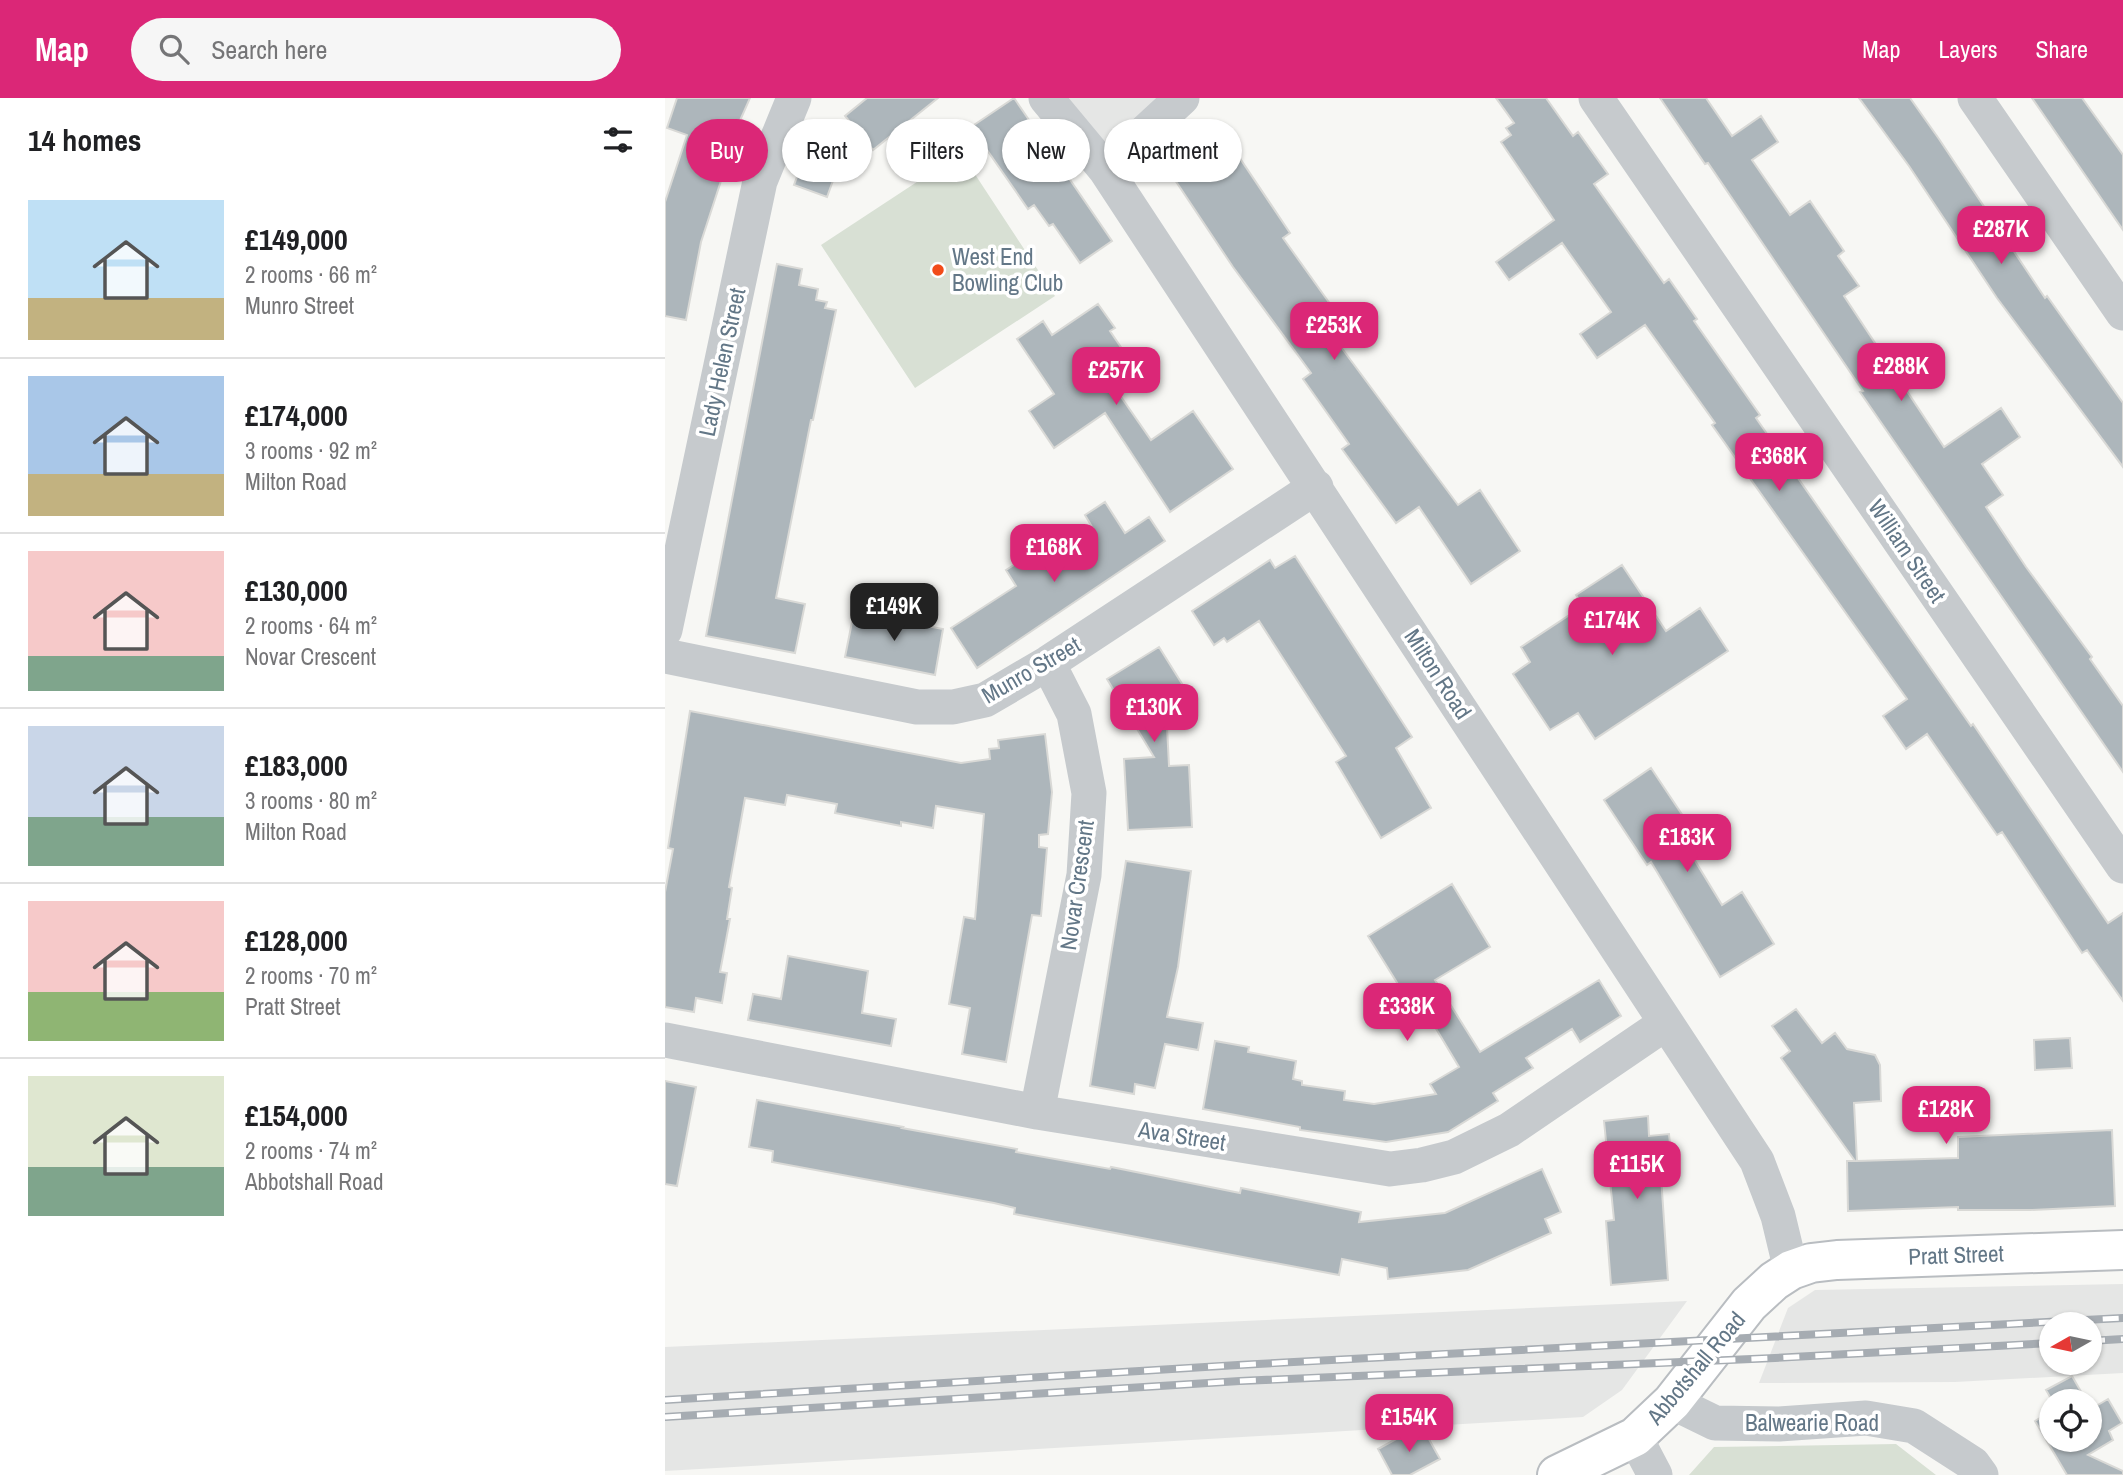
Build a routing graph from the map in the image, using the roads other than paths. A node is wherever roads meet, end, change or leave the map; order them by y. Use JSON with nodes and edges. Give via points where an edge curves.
{"nodes":[{"id":1,"x":794,"y":98,"type":"edge"},
{"id":2,"x":1047,"y":98,"type":"edge"},
{"id":3,"x":1182,"y":98,"type":"edge"},
{"id":4,"x":1596,"y":98,"type":"edge"},
{"id":5,"x":1975,"y":98,"type":"edge"},
{"id":6,"x":1159,"y":119,"type":"edge"},
{"id":7,"x":1104,"y":168,"type":"edge"},
{"id":8,"x":1114,"y":182,"type":"edge"},
{"id":9,"x":2123,"y":313,"type":"edge"},
{"id":10,"x":1316,"y":487,"type":"junction"},
{"id":11,"x":665,"y":630,"type":"edge"},
{"id":12,"x":665,"y":656,"type":"edge"},
{"id":13,"x":1048,"y":663,"type":"junction"},
{"id":14,"x":2123,"y":866,"type":"edge"},
{"id":15,"x":1665,"y":1023,"type":"junction"},
{"id":16,"x":665,"y":1040,"type":"edge"},
{"id":17,"x":1037,"y":1112,"type":"junction"},
{"id":18,"x":2123,"y":1250,"type":"edge"},
{"id":19,"x":1791,"y":1270,"type":"junction"},
{"id":20,"x":1672,"y":1402,"type":"junction"},
{"id":21,"x":1635,"y":1437,"type":"junction"},
{"id":22,"x":1557,"y":1475,"type":"edge"},
{"id":23,"x":1655,"y":1475,"type":"edge"},
{"id":24,"x":1981,"y":1475,"type":"edge"}],
"edges":[{"from":1,"to":11,"type":"street","name":"Lady Helen Street","via":[[760,181]]},
{"from":2,"to":7,"type":"street","name":"Milton Road"},
{"from":3,"to":6,"type":"street"},
{"from":4,"to":14,"type":"street","name":"William Street"},
{"from":5,"to":9,"type":"street"},
{"from":8,"to":10,"type":"street","name":"Milton Road"},
{"from":10,"to":13,"type":"street","name":"Munro Street"},
{"from":10,"to":15,"type":"street","name":"Milton Road"},
{"from":12,"to":13,"type":"street","name":"Munro Street","via":[[917,707],[953,707],[985,700]]},
{"from":13,"to":17,"type":"street","name":"Novar Crescent","via":[[1074,715],[1089,793],[1084,875]]},
{"from":15,"to":17,"type":"street","name":"Ava Street","via":[[1509,1130],[1454,1157],[1422,1165],[1390,1169]]},
{"from":15,"to":19,"type":"street","name":"Milton Road","via":[[1757,1161],[1778,1216]]},
{"from":16,"to":17,"type":"street","name":"Ava Street"},
{"from":18,"to":19,"type":"main road","name":"Pratt Street","via":[[1837,1259]]},
{"from":19,"to":20,"type":"main road","name":"Abbotshall Road","via":[[1749,1304]]},
{"from":20,"to":21,"type":"main road","name":"Abbotshall Road"},
{"from":20,"to":24,"type":"street","name":"Balwearie Road","via":[[1715,1423],[1866,1418],[1914,1426],[1973,1464]]},
{"from":21,"to":22,"type":"main road","name":"Abbotshall Road"},
{"from":21,"to":23,"type":"street"}]}
